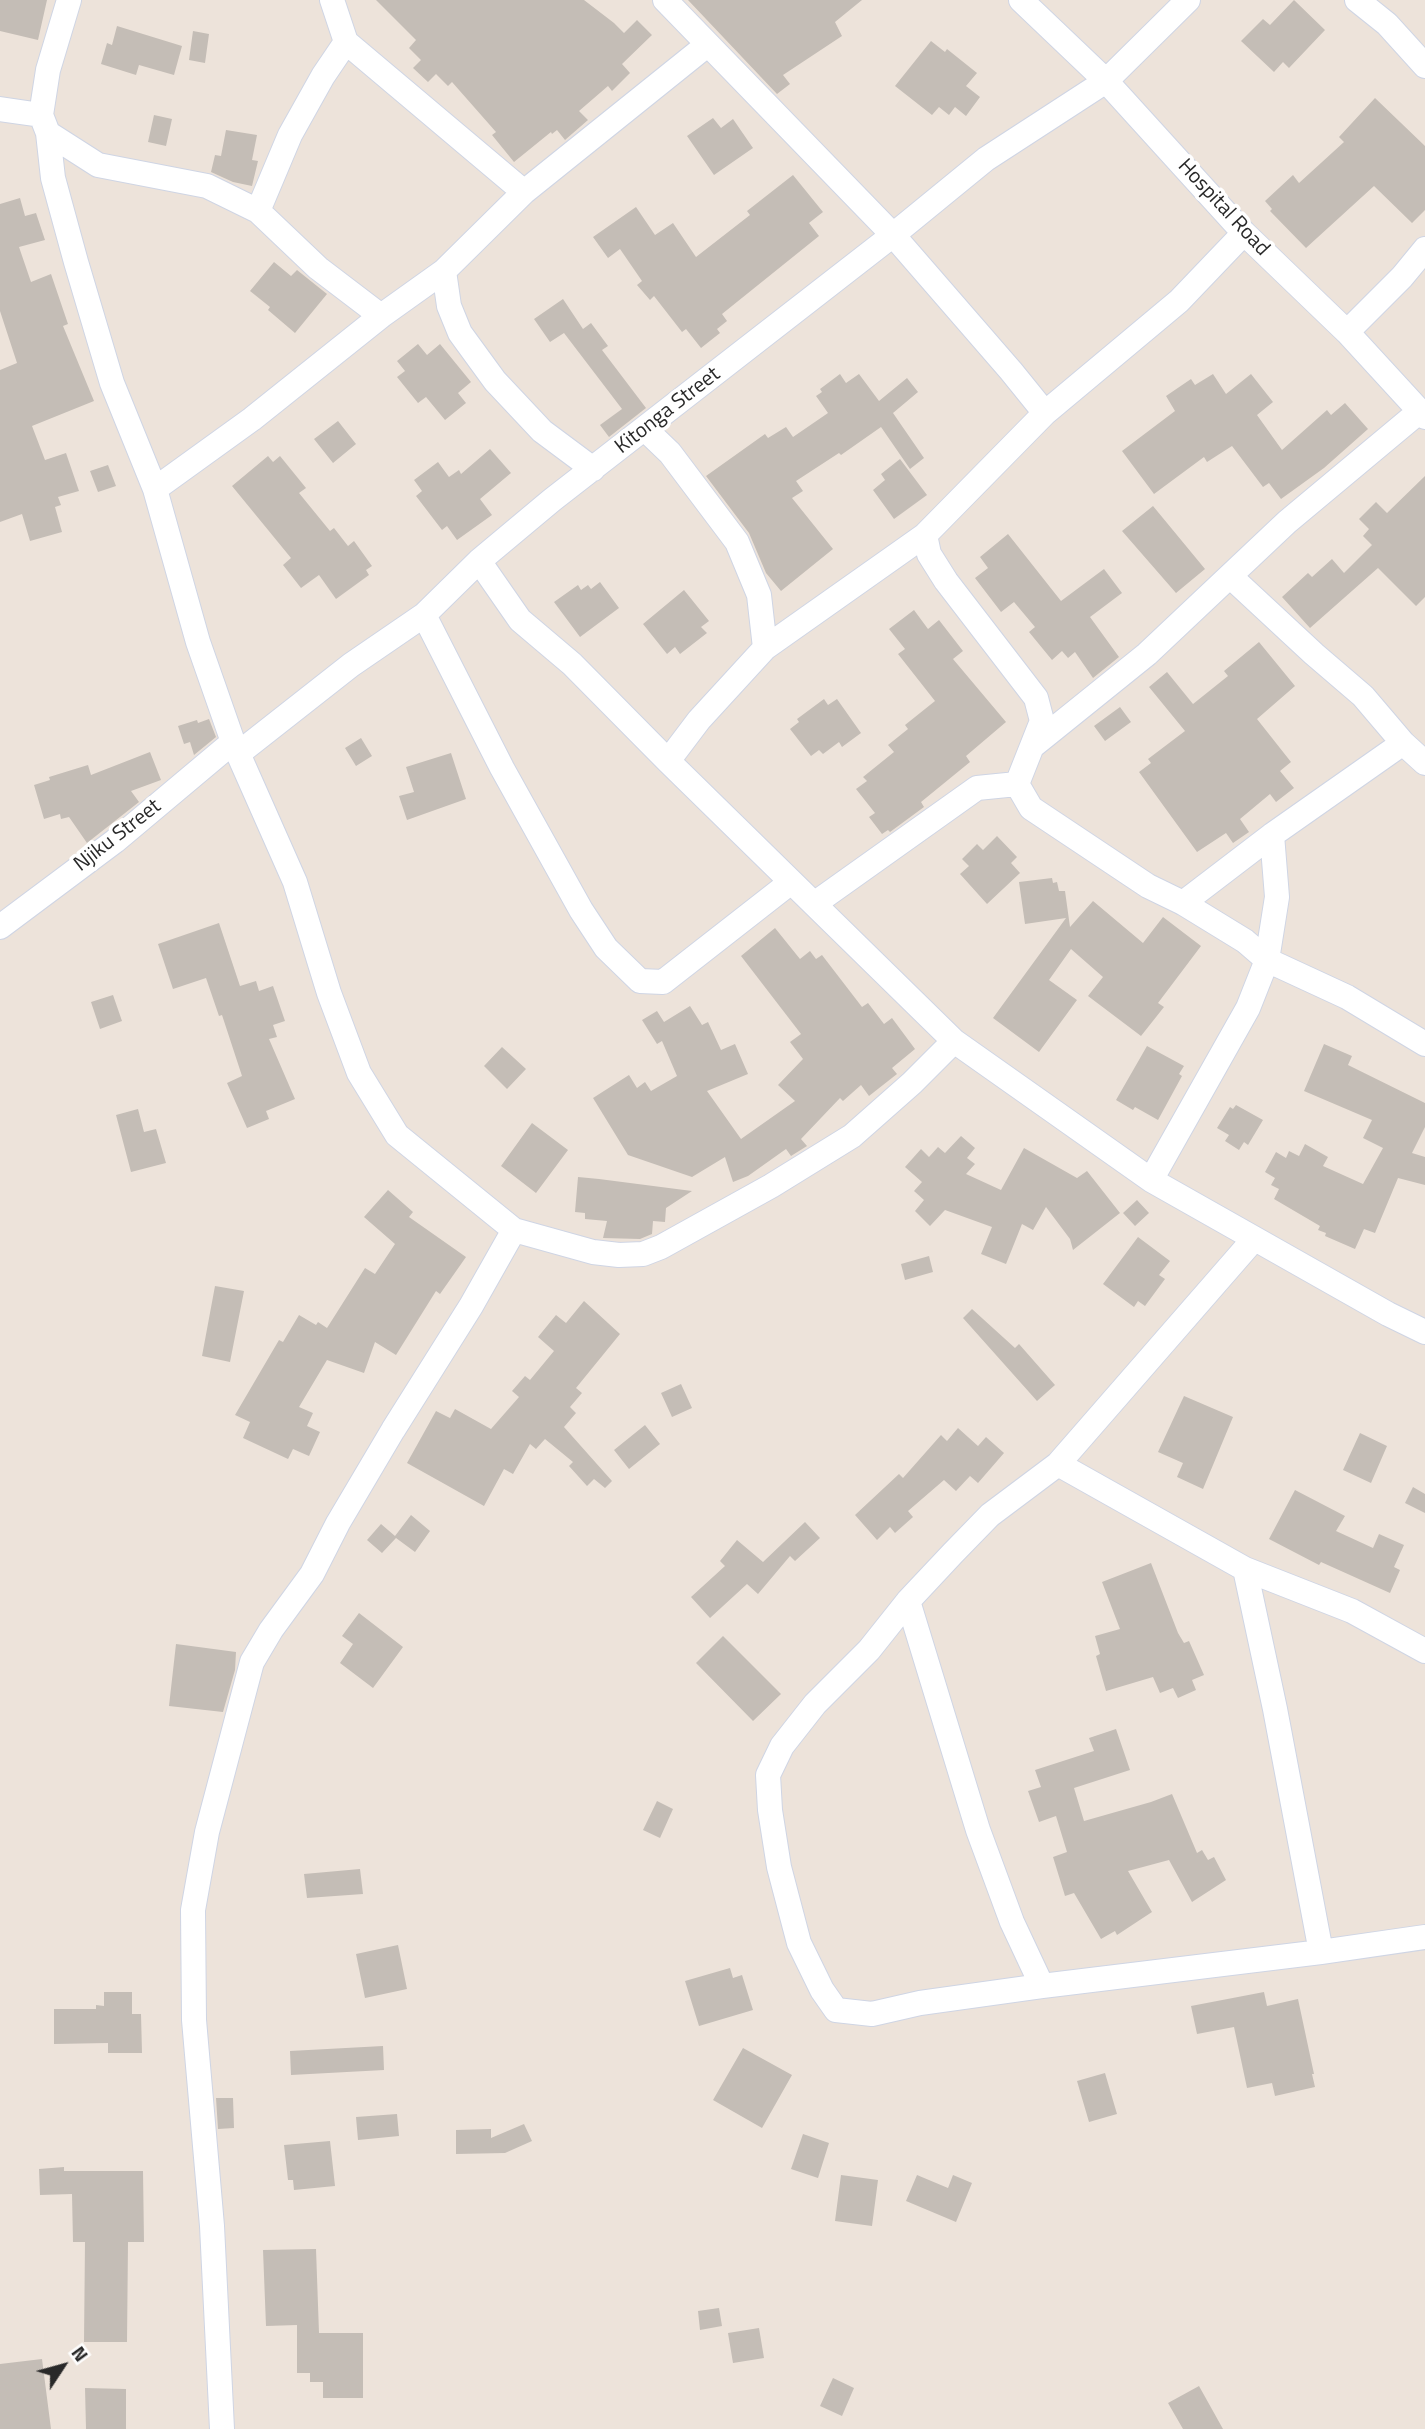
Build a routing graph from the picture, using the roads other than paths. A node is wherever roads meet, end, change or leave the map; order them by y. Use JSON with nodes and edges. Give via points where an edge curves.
{"nodes":[{"id":1,"x":69,"y":0,"type":"edge"},
{"id":2,"x":332,"y":0,"type":"edge"},
{"id":3,"x":665,"y":0,"type":"edge"},
{"id":4,"x":1021,"y":0,"type":"edge"},
{"id":5,"x":1188,"y":0,"type":"edge"},
{"id":6,"x":1357,"y":0,"type":"edge"},
{"id":7,"x":346,"y":42,"type":"junction"},
{"id":8,"x":707,"y":45,"type":"junction"},
{"id":9,"x":1425,"y":66,"type":"edge"},
{"id":10,"x":1106,"y":81,"type":"junction"},
{"id":11,"x":0,"y":110,"type":"edge"},
{"id":12,"x":45,"y":124,"type":"junction"},
{"id":13,"x":524,"y":191,"type":"junction"},
{"id":14,"x":258,"y":211,"type":"junction"},
{"id":15,"x":1244,"y":233,"type":"junction"},
{"id":16,"x":893,"y":235,"type":"junction"},
{"id":17,"x":1425,"y":249,"type":"edge"},
{"id":18,"x":444,"y":271,"type":"junction"},
{"id":19,"x":381,"y":316,"type":"junction"},
{"id":20,"x":1347,"y":332,"type":"junction"},
{"id":21,"x":1045,"y":413,"type":"junction"},
{"id":22,"x":1422,"y":414,"type":"edge"},
{"id":23,"x":645,"y":429,"type":"junction"},
{"id":24,"x":593,"y":469,"type":"junction"},
{"id":25,"x":155,"y":489,"type":"junction"},
{"id":26,"x":925,"y":535,"type":"junction"},
{"id":27,"x":479,"y":561,"type":"junction"},
{"id":28,"x":1231,"y":577,"type":"junction"},
{"id":29,"x":424,"y":615,"type":"junction"},
{"id":30,"x":765,"y":648,"type":"junction"},
{"id":31,"x":1403,"y":743,"type":"junction"},
{"id":32,"x":1032,"y":746,"type":"junction"},
{"id":33,"x":236,"y":747,"type":"junction"},
{"id":34,"x":668,"y":761,"type":"junction"},
{"id":35,"x":1425,"y":762,"type":"edge"},
{"id":36,"x":1017,"y":784,"type":"junction"},
{"id":37,"x":1272,"y":835,"type":"junction"},
{"id":38,"x":791,"y":882,"type":"junction"},
{"id":39,"x":1183,"y":903,"type":"junction"},
{"id":40,"x":814,"y":904,"type":"junction"},
{"id":41,"x":0,"y":927,"type":"edge"},
{"id":42,"x":1267,"y":960,"type":"junction"},
{"id":43,"x":954,"y":1041,"type":"junction"},
{"id":44,"x":1425,"y":1044,"type":"edge"},
{"id":45,"x":1151,"y":1180,"type":"junction"},
{"id":46,"x":514,"y":1230,"type":"junction"},
{"id":47,"x":1254,"y":1239,"type":"junction"},
{"id":48,"x":1425,"y":1332,"type":"edge"},
{"id":49,"x":1058,"y":1464,"type":"junction"},
{"id":50,"x":1245,"y":1569,"type":"junction"},
{"id":51,"x":908,"y":1601,"type":"junction"},
{"id":52,"x":1425,"y":1651,"type":"edge"},
{"id":53,"x":1425,"y":1937,"type":"edge"},
{"id":54,"x":1321,"y":1952,"type":"junction"},
{"id":55,"x":1042,"y":1986,"type":"junction"},
{"id":56,"x":222,"y":2429,"type":"edge"}],
"edges":[{"from":1,"to":12,"type":"street","via":[[48,70]]},
{"from":2,"to":7,"type":"street"},
{"from":3,"to":8,"type":"street"},
{"from":4,"to":10,"type":"street","name":"Hospital Road"},
{"from":5,"to":10,"type":"street","name":"Kitonga Street"},
{"from":6,"to":9,"type":"street","via":[[1387,24]]},
{"from":7,"to":13,"type":"street"},
{"from":7,"to":14,"type":"street","via":[[290,135]]},
{"from":8,"to":13,"type":"street"},
{"from":8,"to":16,"type":"street"},
{"from":10,"to":15,"type":"street","name":"Hospital Road"},
{"from":10,"to":16,"type":"street","name":"Kitonga Street","via":[[986,159]]},
{"from":11,"to":12,"type":"street"},
{"from":12,"to":14,"type":"street","via":[[98,164],[207,186]]},
{"from":12,"to":25,"type":"street","via":[[53,178],[112,383]]},
{"from":13,"to":18,"type":"street"},
{"from":14,"to":19,"type":"street","via":[[318,268]]},
{"from":15,"to":20,"type":"street","name":"Hospital Road"},
{"from":15,"to":21,"type":"street","via":[[1179,301]]},
{"from":16,"to":21,"type":"street"},
{"from":16,"to":23,"type":"street","name":"Kitonga Street"},
{"from":17,"to":20,"type":"street"},
{"from":18,"to":19,"type":"street"},
{"from":18,"to":24,"type":"street","via":[[449,306],[460,332],[495,381],[542,430]]},
{"from":19,"to":25,"type":"street"},
{"from":20,"to":22,"type":"street","name":"Hospital Road"},
{"from":21,"to":26,"type":"street"},
{"from":22,"to":28,"type":"street","via":[[1287,522]]},
{"from":23,"to":24,"type":"street","name":"Kitonga Street"},
{"from":23,"to":30,"type":"street","via":[[670,453],[737,542],[759,595]]},
{"from":24,"to":27,"type":"street","name":"Kitonga Street"},
{"from":25,"to":33,"type":"street","via":[[198,642]]},
{"from":26,"to":30,"type":"street"},
{"from":26,"to":32,"type":"street","via":[[929,554],[946,581],[1036,698],[1042,721]]},
{"from":27,"to":29,"type":"street","name":"Kitonga Street"},
{"from":27,"to":34,"type":"street","via":[[520,620],[572,664]]},
{"from":28,"to":31,"type":"street","via":[[1363,696]]},
{"from":28,"to":32,"type":"street","via":[[1147,654]]},
{"from":29,"to":33,"type":"street","name":"Kitonga Street"},
{"from":29,"to":38,"type":"street","via":[[580,910],[606,948],[640,981],[663,982]]},
{"from":30,"to":34,"type":"street"},
{"from":31,"to":35,"type":"street"},
{"from":31,"to":37,"type":"street"},
{"from":32,"to":36,"type":"street"},
{"from":33,"to":41,"type":"street","name":"Njiku Street"},
{"from":33,"to":46,"type":"street","via":[[295,882],[359,1073],[397,1135]]},
{"from":34,"to":38,"type":"street"},
{"from":36,"to":39,"type":"street","via":[[1031,808],[1148,886]]},
{"from":36,"to":40,"type":"street","via":[[977,788]]},
{"from":37,"to":39,"type":"street"},
{"from":37,"to":42,"type":"street","via":[[1277,897]]},
{"from":38,"to":40,"type":"street"},
{"from":39,"to":42,"type":"street"},
{"from":40,"to":43,"type":"street"},
{"from":42,"to":44,"type":"street","via":[[1347,997]]},
{"from":42,"to":45,"type":"street","via":[[1248,1007]]},
{"from":43,"to":45,"type":"street"},
{"from":43,"to":46,"type":"street","via":[[852,1136],[661,1247],[643,1254],[593,1252]]},
{"from":45,"to":47,"type":"street"},
{"from":46,"to":56,"type":"street","via":[[312,1574],[252,1662],[207,1832],[193,1910],[194,2020],[212,2226]]},
{"from":47,"to":48,"type":"street"},
{"from":47,"to":49,"type":"street"},
{"from":49,"to":50,"type":"street"},
{"from":49,"to":51,"type":"street","via":[[990,1515]]},
{"from":50,"to":52,"type":"street","via":[[1352,1612]]},
{"from":50,"to":54,"type":"street"},
{"from":51,"to":55,"type":"street","via":[[978,1830]]},
{"from":51,"to":55,"type":"street","via":[[869,1650],[815,1704],[782,1746],[768,1775],[779,1867],[799,1943],[836,2010],[872,2014]]},
{"from":53,"to":54,"type":"street"},
{"from":54,"to":55,"type":"street"}]}
